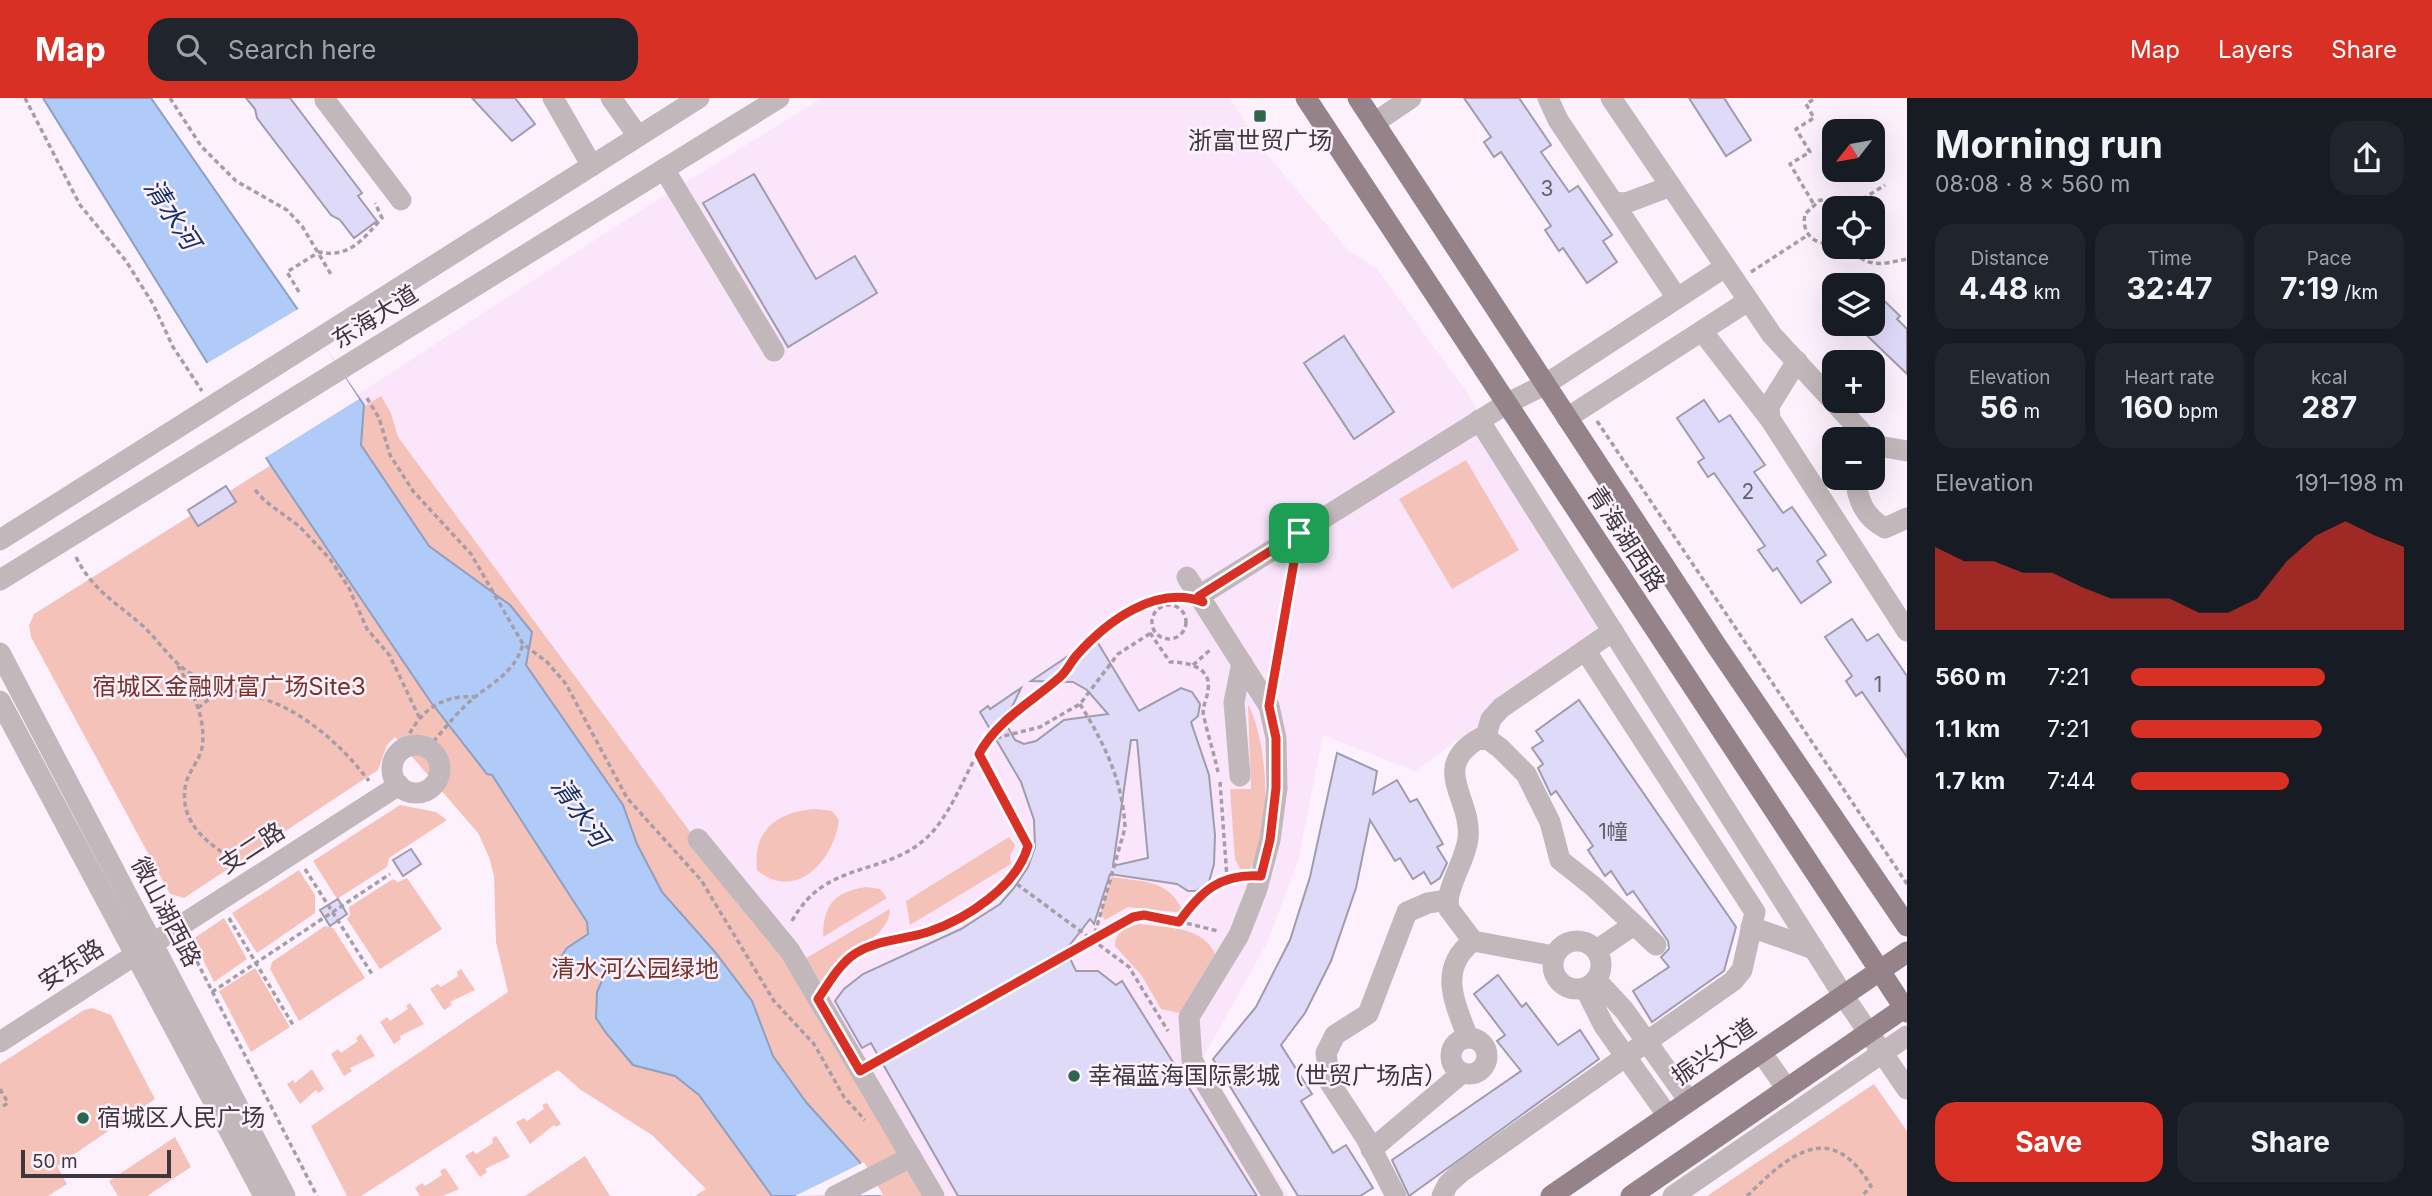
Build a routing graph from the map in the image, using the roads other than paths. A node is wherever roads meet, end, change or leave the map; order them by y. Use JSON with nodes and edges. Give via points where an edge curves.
{"nodes":[{"id":1,"x":553,"y":98,"type":"edge"},
{"id":2,"x":611,"y":98,"type":"edge"},
{"id":3,"x":699,"y":98,"type":"edge"},
{"id":4,"x":779,"y":98,"type":"edge"},
{"id":5,"x":1306,"y":98,"type":"edge"},
{"id":6,"x":1358,"y":98,"type":"edge"},
{"id":7,"x":1411,"y":98,"type":"edge"},
{"id":8,"x":1548,"y":98,"type":"edge"},
{"id":9,"x":1611,"y":98,"type":"edge"},
{"id":10,"x":326,"y":99,"type":"edge"},
{"id":11,"x":1374,"y":123,"type":"junction"},
{"id":12,"x":638,"y":136,"type":"junction"},
{"id":13,"x":592,"y":166,"type":"junction"},
{"id":14,"x":664,"y":169,"type":"junction"},
{"id":15,"x":1671,"y":186,"type":"junction"},
{"id":16,"x":396,"y":194,"type":"road end"},
{"id":17,"x":1613,"y":202,"type":"junction"},
{"id":18,"x":1731,"y":275,"type":"junction"},
{"id":19,"x":1677,"y":298,"type":"junction"},
{"id":20,"x":1748,"y":301,"type":"junction"},
{"id":21,"x":1702,"y":331,"type":"junction"},
{"id":22,"x":774,"y":351,"type":"dead end"},
{"id":23,"x":1797,"y":360,"type":"junction"},
{"id":24,"x":1545,"y":384,"type":"junction"},
{"id":25,"x":1506,"y":404,"type":"junction"},
{"id":26,"x":1567,"y":418,"type":"junction"},
{"id":27,"x":1770,"y":419,"type":"junction"},
{"id":28,"x":1479,"y":420,"type":"junction"},
{"id":29,"x":1853,"y":427,"type":"edge"},
{"id":30,"x":1885,"y":447,"type":"edge"},
{"id":31,"x":1907,"y":451,"type":"edge"},
{"id":32,"x":1856,"y":490,"type":"edge"},
{"id":33,"x":1907,"y":519,"type":"edge"},
{"id":34,"x":0,"y":540,"type":"edge"},
{"id":35,"x":1187,"y":577,"type":"dead end"},
{"id":36,"x":0,"y":580,"type":"edge"},
{"id":37,"x":1201,"y":599,"type":"junction"},
{"id":38,"x":1899,"y":601,"type":"edge"},
{"id":39,"x":1613,"y":631,"type":"junction"},
{"id":40,"x":1907,"y":631,"type":"edge"},
{"id":41,"x":1585,"y":650,"type":"junction"},
{"id":42,"x":0,"y":653,"type":"edge"},
{"id":43,"x":1242,"y":663,"type":"junction"},
{"id":44,"x":0,"y":701,"type":"edge"},
{"id":45,"x":1485,"y":739,"type":"junction"},
{"id":46,"x":1240,"y":776,"type":"dead end"},
{"id":47,"x":390,"y":790,"type":"junction"},
{"id":48,"x":698,"y":839,"type":"dead end"},
{"id":49,"x":1448,"y":900,"type":"junction"},
{"id":50,"x":1632,"y":926,"type":"junction"},
{"id":51,"x":1907,"y":926,"type":"edge"},
{"id":52,"x":1752,"y":928,"type":"junction"},
{"id":53,"x":1473,"y":941,"type":"junction"},
{"id":54,"x":1656,"y":945,"type":"dead end"},
{"id":55,"x":144,"y":949,"type":"junction"},
{"id":56,"x":1814,"y":949,"type":"junction"},
{"id":57,"x":1597,"y":950,"type":"junction"},
{"id":58,"x":1907,"y":952,"type":"edge"},
{"id":59,"x":1554,"y":956,"type":"junction"},
{"id":60,"x":1879,"y":971,"type":"junction"},
{"id":61,"x":1591,"y":984,"type":"junction"},
{"id":62,"x":1843,"y":995,"type":"junction"},
{"id":63,"x":1906,"y":1009,"type":"edge"},
{"id":64,"x":1868,"y":1033,"type":"junction"},
{"id":65,"x":1907,"y":1036,"type":"edge"},
{"id":66,"x":1647,"y":1041,"type":"junction"},
{"id":67,"x":0,"y":1042,"type":"edge"},
{"id":68,"x":1761,"y":1052,"type":"junction"},
{"id":69,"x":1882,"y":1053,"type":"junction"},
{"id":70,"x":1626,"y":1056,"type":"junction"},
{"id":71,"x":1787,"y":1089,"type":"junction"},
{"id":72,"x":1907,"y":1089,"type":"edge"},
{"id":73,"x":1689,"y":1101,"type":"junction"},
{"id":74,"x":1668,"y":1116,"type":"junction"},
{"id":75,"x":1371,"y":1150,"type":"junction"},
{"id":76,"x":911,"y":1157,"type":"junction"},
{"id":77,"x":264,"y":1196,"type":"edge"},
{"id":78,"x":285,"y":1196,"type":"edge"},
{"id":79,"x":835,"y":1196,"type":"edge"},
{"id":80,"x":934,"y":1196,"type":"edge"},
{"id":81,"x":1273,"y":1196,"type":"edge"},
{"id":82,"x":1396,"y":1196,"type":"edge"},
{"id":83,"x":1442,"y":1196,"type":"edge"},
{"id":84,"x":1551,"y":1196,"type":"edge"},
{"id":85,"x":1631,"y":1196,"type":"edge"},
{"id":86,"x":1673,"y":1196,"type":"edge"}],
"edges":[{"from":1,"to":13,"type":"street"},
{"from":2,"to":12,"type":"street"},
{"from":3,"to":12,"type":"street","name":"东海大道"},
{"from":4,"to":14,"type":"street","name":"东海大道"},
{"from":5,"to":25,"type":"main road","name":"青海湖西路"},
{"from":6,"to":11,"type":"main road","name":"青海湖西路"},
{"from":7,"to":11,"type":"street"},
{"from":8,"to":17,"type":"street"},
{"from":9,"to":15,"type":"street"},
{"from":10,"to":16,"type":"street"},
{"from":11,"to":24,"type":"main road","name":"青海湖西路"},
{"from":12,"to":13,"type":"street","name":"东海大道"},
{"from":13,"to":34,"type":"street","name":"东海大道"},
{"from":14,"to":22,"type":"street"},
{"from":14,"to":36,"type":"street","name":"东海大道"},
{"from":15,"to":17,"type":"street","via":[[1626,203]]},
{"from":15,"to":18,"type":"street"},
{"from":17,"to":19,"type":"street"},
{"from":18,"to":19,"type":"street"},
{"from":18,"to":20,"type":"street"},
{"from":19,"to":24,"type":"street"},
{"from":20,"to":21,"type":"street"},
{"from":20,"to":23,"type":"street"},
{"from":21,"to":26,"type":"street"},
{"from":21,"to":27,"type":"street"},
{"from":23,"to":27,"type":"street","via":[[1769,406]]},
{"from":23,"to":29,"type":"street"},
{"from":24,"to":25,"type":"street"},
{"from":24,"to":26,"type":"main road","name":"青海湖西路"},
{"from":25,"to":28,"type":"street"},
{"from":25,"to":60,"type":"main road","name":"青海湖西路"},
{"from":26,"to":51,"type":"main road","name":"青海湖西路"},
{"from":27,"to":38,"type":"street"},
{"from":28,"to":37,"type":"street"},
{"from":28,"to":39,"type":"street"},
{"from":30,"to":31,"type":"street"},
{"from":32,"to":33,"type":"street","via":[[1864,510],[1885,528]]},
{"from":35,"to":37,"type":"street"},
{"from":37,"to":43,"type":"street"},
{"from":38,"to":40,"type":"street"},
{"from":39,"to":41,"type":"street"},
{"from":39,"to":56,"type":"street"},
{"from":41,"to":45,"type":"street","via":[[1501,708],[1491,719]]},
{"from":41,"to":52,"type":"street","via":[[1747,898],[1755,912]]},
{"from":42,"to":55,"type":"street","name":"微山湖西路"},
{"from":43,"to":46,"type":"street","via":[[1234,702]]},
{"from":43,"to":81,"type":"street","via":[[1269,706],[1276,738],[1270,840],[1239,935],[1189,1017],[1192,1060]]},
{"from":44,"to":55,"type":"street","name":"微山湖西路"},
{"from":45,"to":49,"type":"street","via":[[1472,743],[1454,766],[1468,828]]},
{"from":45,"to":50,"type":"street","via":[[1526,774],[1550,822],[1560,860]]},
{"from":47,"to":47,"type":"street","via":[[393,762],[403,749],[428,748],[440,765],[433,786],[419,792]]},
{"from":47,"to":55,"type":"street","name":"支二路"},
{"from":48,"to":76,"type":"street","via":[[790,951]]},
{"from":49,"to":53,"type":"street","via":[[1449,909]]},
{"from":49,"to":75,"type":"street","via":[[1407,912],[1368,1014],[1335,1035],[1326,1053],[1330,1083]]},
{"from":50,"to":54,"type":"street"},
{"from":50,"to":57,"type":"street"},
{"from":52,"to":56,"type":"street"},
{"from":52,"to":66,"type":"street","via":[[1742,970],[1733,981]]},
{"from":53,"to":59,"type":"street"},
{"from":53,"to":75,"type":"street","via":[[1451,970],[1449,980],[1468,1038],[1457,1042],[1451,1052],[1452,1063],[1462,1073]]},
{"from":55,"to":67,"type":"street","name":"安东路"},
{"from":55,"to":77,"type":"street","name":"微山湖西路"},
{"from":55,"to":78,"type":"street","name":"微山湖西路"},
{"from":56,"to":62,"type":"street"},
{"from":57,"to":59,"type":"street","via":[[1575,940],[1560,947]]},
{"from":57,"to":61,"type":"street","via":[[1601,965]]},
{"from":58,"to":60,"type":"main road","name":"振兴大道"},
{"from":59,"to":61,"type":"street","via":[[1553,970],[1562,984],[1569,988]]},
{"from":60,"to":62,"type":"main road","name":"振兴大道"},
{"from":60,"to":63,"type":"main road","name":"青海湖西路"},
{"from":61,"to":66,"type":"street","via":[[1624,1010]]},
{"from":61,"to":70,"type":"street","via":[[1604,1026]]},
{"from":62,"to":64,"type":"street"},
{"from":62,"to":68,"type":"main road","name":"振兴大道"},
{"from":63,"to":64,"type":"main road"},
{"from":64,"to":69,"type":"street"},
{"from":64,"to":71,"type":"main road"},
{"from":65,"to":69,"type":"street"},
{"from":66,"to":70,"type":"street"},
{"from":66,"to":73,"type":"street"},
{"from":68,"to":71,"type":"street"},
{"from":68,"to":73,"type":"main road","name":"振兴大道"},
{"from":69,"to":72,"type":"street"},
{"from":69,"to":86,"type":"street"},
{"from":70,"to":74,"type":"street"},
{"from":70,"to":83,"type":"street","via":[[1460,1173]]},
{"from":71,"to":85,"type":"main road"},
{"from":73,"to":74,"type":"main road","name":"振兴大道"},
{"from":74,"to":84,"type":"main road","name":"振兴大道"},
{"from":75,"to":82,"type":"street"},
{"from":76,"to":79,"type":"street"},
{"from":76,"to":80,"type":"street"}]}
